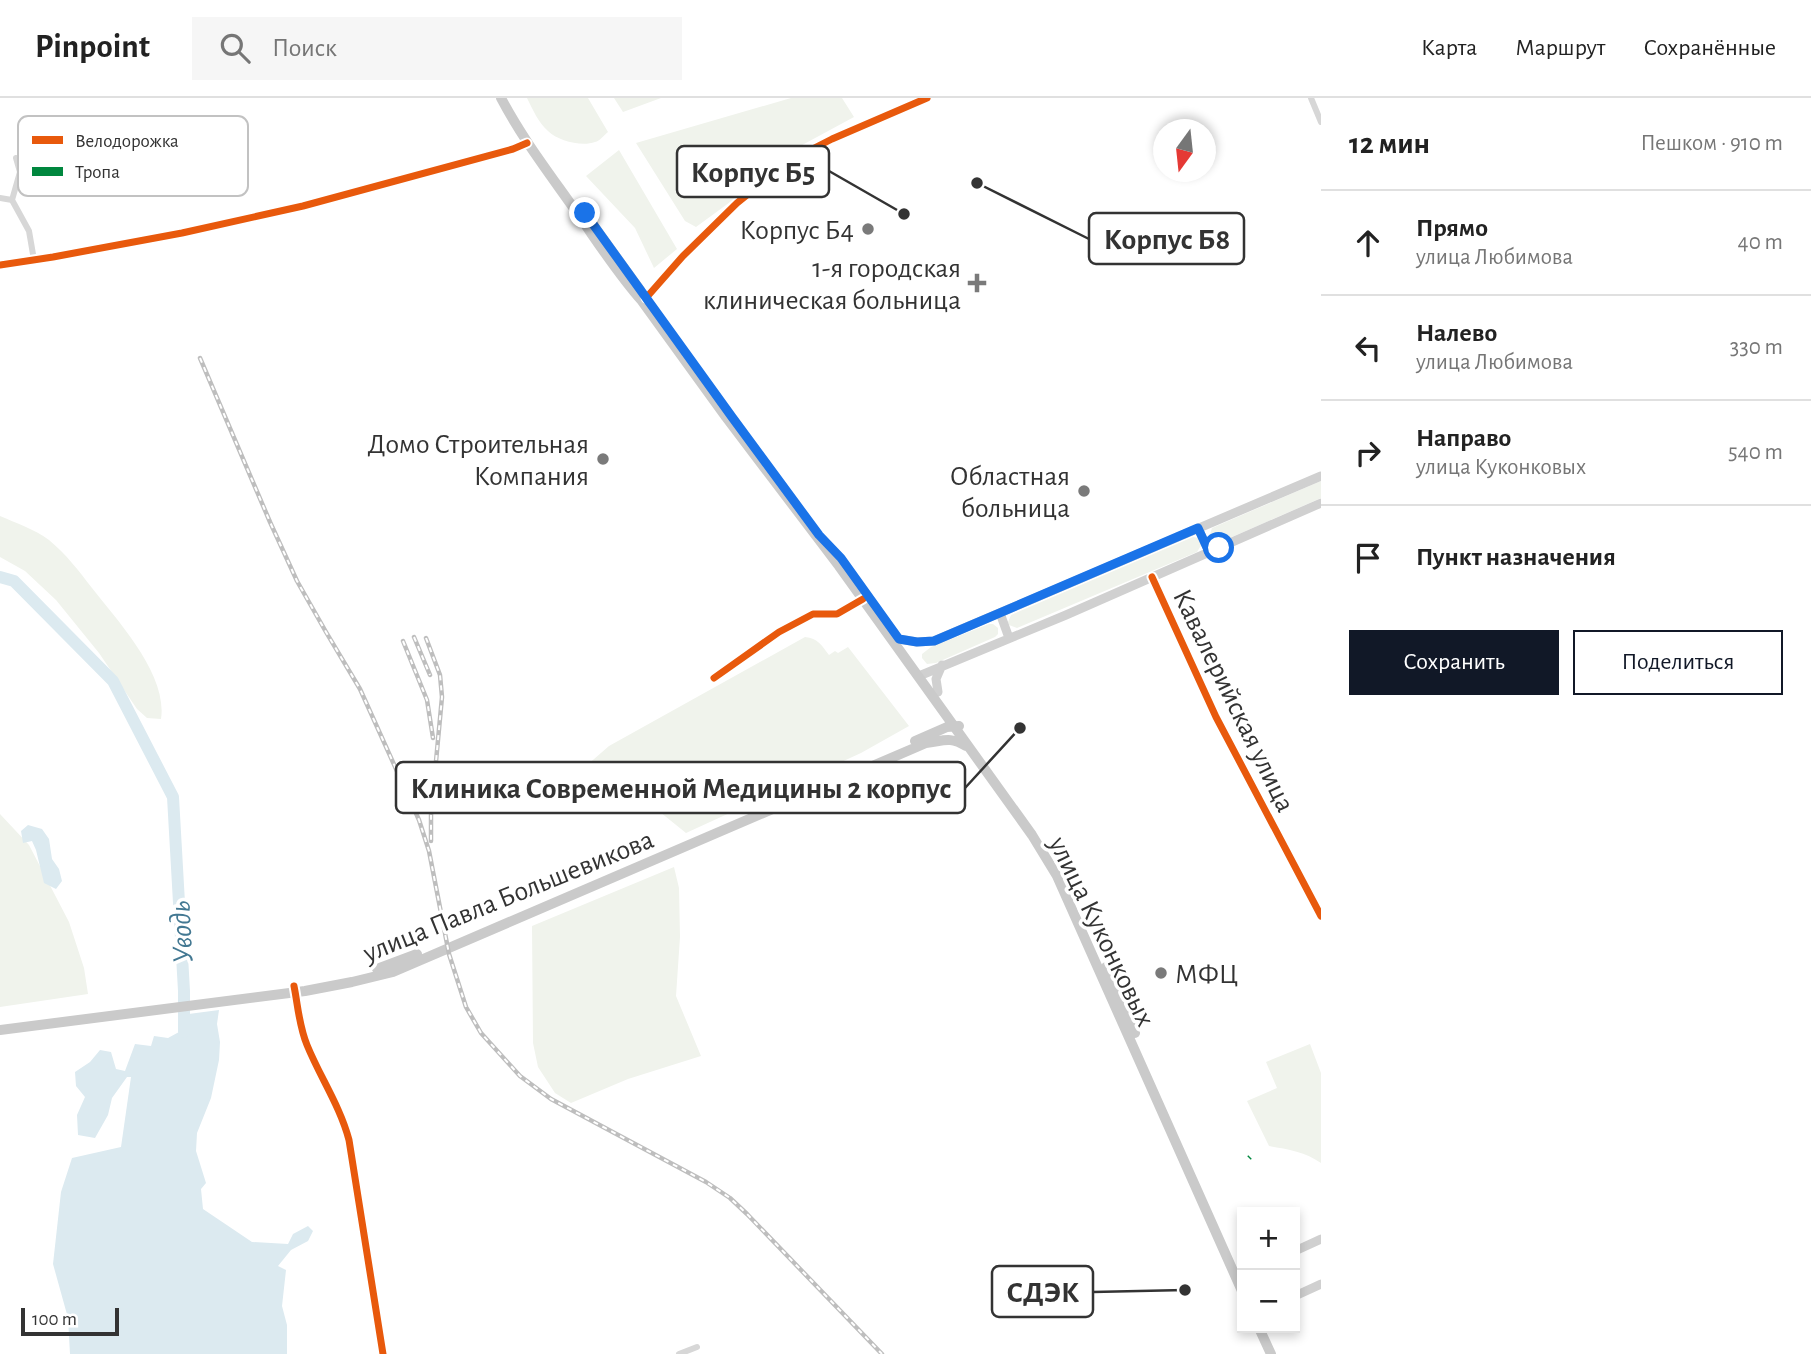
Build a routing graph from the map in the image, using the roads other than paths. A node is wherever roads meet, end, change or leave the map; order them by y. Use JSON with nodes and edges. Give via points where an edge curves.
{"nodes":[{"id":1,"x":503,"y":98,"type":"edge"},
{"id":2,"x":928,"y":98,"type":"edge"},
{"id":3,"x":1311,"y":98,"type":"edge"},
{"id":4,"x":1321,"y":122,"type":"edge"},
{"id":5,"x":530,"y":142,"type":"junction"},
{"id":6,"x":16,"y":158,"type":"dead end"},
{"id":7,"x":18,"y":166,"type":"edge"},
{"id":8,"x":18,"y":180,"type":"edge"},
{"id":9,"x":0,"y":198,"type":"edge"},
{"id":10,"x":12,"y":200,"type":"junction"},
{"id":11,"x":34,"y":260,"type":"junction"},
{"id":12,"x":0,"y":265,"type":"edge"},
{"id":13,"x":644,"y":299,"type":"junction"},
{"id":14,"x":1321,"y":476,"type":"edge"},
{"id":15,"x":1321,"y":503,"type":"edge"},
{"id":16,"x":1198,"y":528,"type":"junction"},
{"id":17,"x":1209,"y":552,"type":"junction"},
{"id":18,"x":1152,"y":577,"type":"junction"},
{"id":19,"x":863,"y":599,"type":"junction"},
{"id":20,"x":1000,"y":613,"type":"junction"},
{"id":21,"x":1009,"y":638,"type":"junction"},
{"id":22,"x":899,"y":639,"type":"junction"},
{"id":23,"x":942,"y":665,"type":"junction"},
{"id":24,"x":922,"y":675,"type":"junction"},
{"id":25,"x":714,"y":678,"type":"dead end"},
{"id":26,"x":941,"y":700,"type":"junction"},
{"id":27,"x":959,"y":728,"type":"junction"},
{"id":28,"x":926,"y":740,"type":"junction"},
{"id":29,"x":970,"y":749,"type":"junction"},
{"id":30,"x":1321,"y":916,"type":"edge"},
{"id":31,"x":295,"y":989,"type":"junction"},
{"id":32,"x":160,"y":1007,"type":"junction"},
{"id":33,"x":0,"y":1023,"type":"edge"},
{"id":34,"x":0,"y":1030,"type":"edge"},
{"id":35,"x":1321,"y":1239,"type":"edge"},
{"id":36,"x":1300,"y":1249,"type":"edge"},
{"id":37,"x":1238,"y":1270,"type":"edge"},
{"id":38,"x":1238,"y":1270,"type":"edge"},
{"id":39,"x":1321,"y":1284,"type":"edge"},
{"id":40,"x":1300,"y":1294,"type":"edge"},
{"id":41,"x":1261,"y":1333,"type":"edge"},
{"id":42,"x":1268,"y":1333,"type":"edge"},
{"id":43,"x":697,"y":1347,"type":"dead end"},
{"id":44,"x":383,"y":1354,"type":"edge"},
{"id":45,"x":679,"y":1354,"type":"edge"},
{"id":46,"x":1271,"y":1354,"type":"edge"},
{"id":47,"x":1278,"y":1354,"type":"edge"}],
"edges":[{"from":1,"to":5,"type":"main road","name":"улица Куконковых"},
{"from":2,"to":13,"type":"street","via":[[789,162],[737,203]]},
{"from":3,"to":4,"type":"street"},
{"from":5,"to":11,"type":"street","via":[[303,206]]},
{"from":5,"to":13,"type":"main road","name":"улица Куконковых","via":[[596,243]]},
{"from":6,"to":7,"type":"street"},
{"from":8,"to":10,"type":"street"},
{"from":9,"to":10,"type":"street"},
{"from":10,"to":11,"type":"street","via":[[29,231]]},
{"from":11,"to":12,"type":"street"},
{"from":13,"to":19,"type":"main road","name":"улица Куконковых","via":[[681,356]]},
{"from":13,"to":22,"type":"main road","name":"улица Куконковых"},
{"from":14,"to":16,"type":"main road"},
{"from":15,"to":17,"type":"main road"},
{"from":16,"to":17,"type":"main road"},
{"from":16,"to":20,"type":"main road"},
{"from":17,"to":18,"type":"main road"},
{"from":18,"to":21,"type":"main road"},
{"from":18,"to":30,"type":"street","name":"Кавалерийская улица","via":[[1216,717]]},
{"from":19,"to":24,"type":"main road","name":"улица Куконковых"},
{"from":19,"to":25,"type":"street","via":[[837,614],[813,614],[779,632]]},
{"from":20,"to":21,"type":"main road"},
{"from":20,"to":22,"type":"main road","via":[[934,641]]},
{"from":21,"to":23,"type":"main road"},
{"from":22,"to":24,"type":"main road","name":"улица Куконковых"},
{"from":23,"to":24,"type":"main road"},
{"from":23,"to":26,"type":"main road","via":[[936,679]]},
{"from":24,"to":26,"type":"main road","name":"улица Куконковых"},
{"from":26,"to":27,"type":"main road","name":"улица Куконковых"},
{"from":26,"to":28,"type":"main road","via":[[939,724]]},
{"from":27,"to":28,"type":"main road"},
{"from":27,"to":29,"type":"main road","name":"улица Куконковых"},
{"from":27,"to":37,"type":"main road","name":"улица Куконковых","via":[[1037,830],[1063,873]]},
{"from":28,"to":29,"type":"main road","name":"улица Павла Большевикова","via":[[957,741]]},
{"from":28,"to":31,"type":"main road","name":"улица Павла Большевикова","via":[[389,965]]},
{"from":29,"to":38,"type":"main road","name":"улица Куконковых","via":[[1057,876]]},
{"from":31,"to":32,"type":"main road","name":"улица Павла Большевикова"},
{"from":31,"to":44,"type":"street","via":[[306,1044],[339,1109],[349,1140]]},
{"from":32,"to":33,"type":"main road"},
{"from":32,"to":34,"type":"main road"},
{"from":35,"to":36,"type":"main road"},
{"from":39,"to":40,"type":"main road"},
{"from":41,"to":46,"type":"main road"},
{"from":42,"to":47,"type":"main road"},
{"from":43,"to":45,"type":"street"}]}
